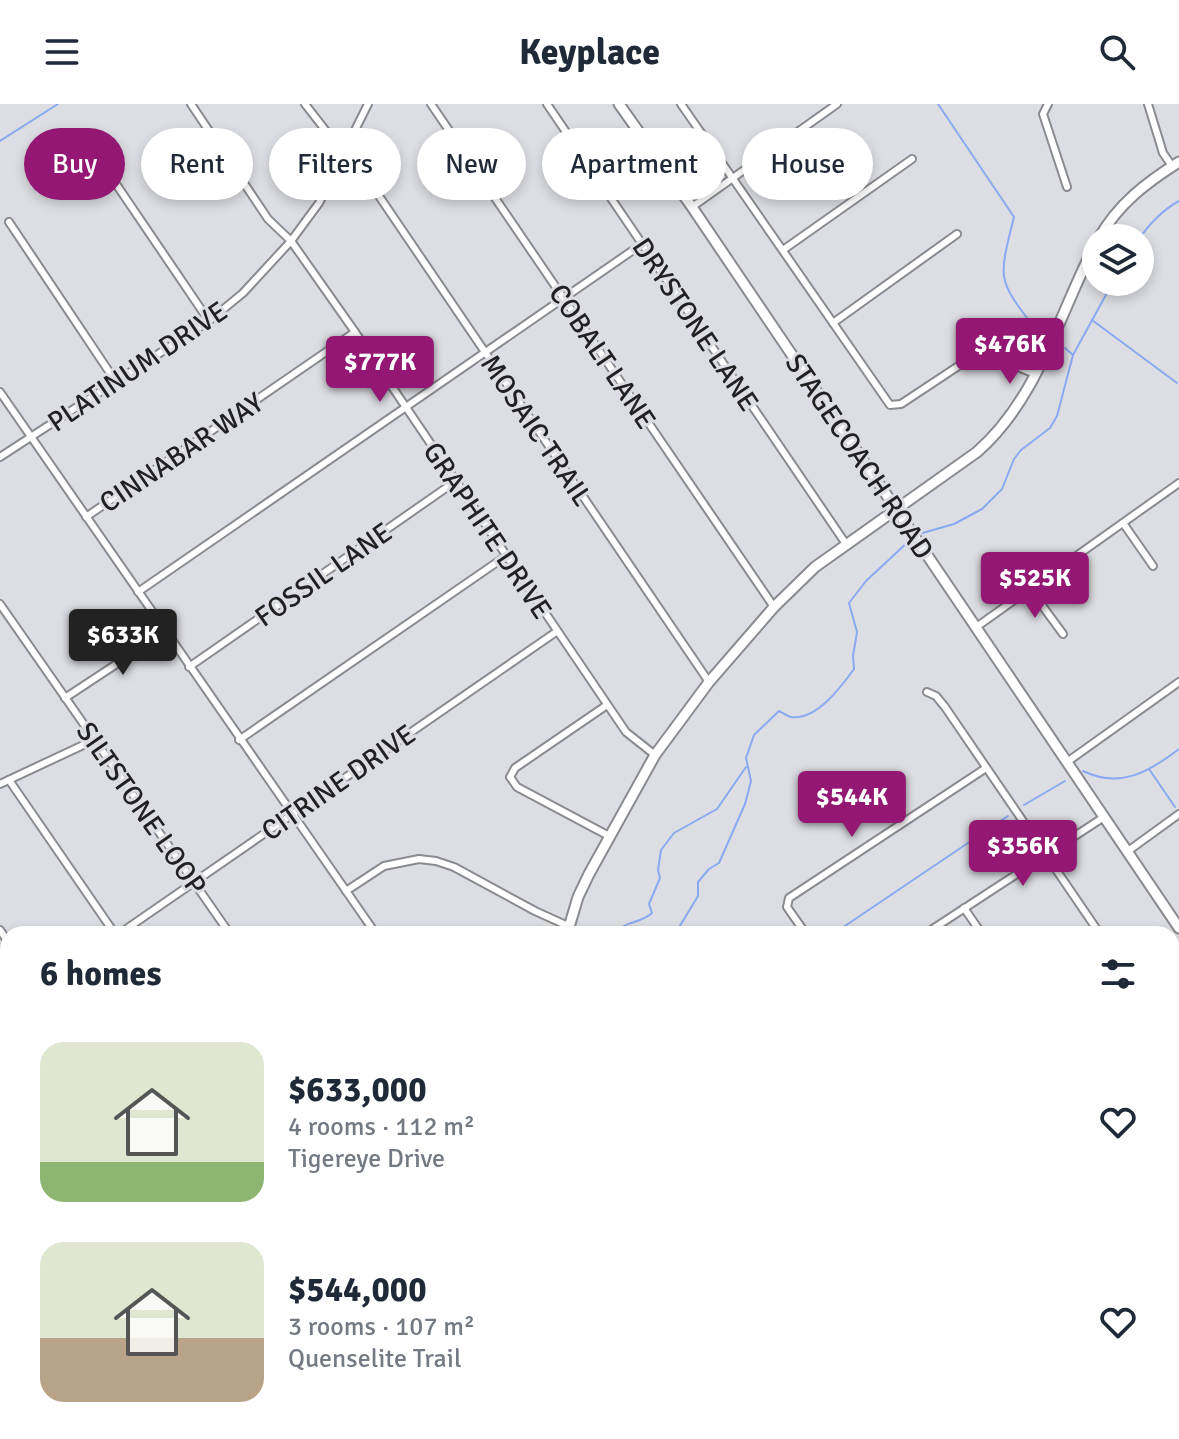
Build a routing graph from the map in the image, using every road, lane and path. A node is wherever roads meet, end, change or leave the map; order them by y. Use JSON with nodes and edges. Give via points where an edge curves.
{"nodes":[{"id":1,"x":191,"y":104,"type":"edge"},
{"id":2,"x":305,"y":104,"type":"edge"},
{"id":3,"x":368,"y":104,"type":"edge"},
{"id":4,"x":431,"y":104,"type":"edge"},
{"id":5,"x":547,"y":104,"type":"edge"},
{"id":6,"x":619,"y":104,"type":"edge"},
{"id":7,"x":837,"y":104,"type":"edge"},
{"id":8,"x":1048,"y":104,"type":"edge"},
{"id":9,"x":1148,"y":104,"type":"edge"},
{"id":10,"x":685,"y":105,"type":"edge"},
{"id":11,"x":324,"y":128,"type":"edge"},
{"id":12,"x":356,"y":128,"type":"edge"},
{"id":13,"x":912,"y":159,"type":"dead end"},
{"id":14,"x":1175,"y":164,"type":"edge"},
{"id":15,"x":733,"y":179,"type":"junction"},
{"id":16,"x":1067,"y":187,"type":"dead end"},
{"id":17,"x":125,"y":197,"type":"edge"},
{"id":18,"x":320,"y":200,"type":"edge"},
{"id":19,"x":382,"y":200,"type":"edge"},
{"id":20,"x":692,"y":207,"type":"junction"},
{"id":21,"x":9,"y":222,"type":"dead end"},
{"id":22,"x":1108,"y":224,"type":"edge"},
{"id":23,"x":957,"y":234,"type":"dead end"},
{"id":24,"x":291,"y":241,"type":"junction"},
{"id":25,"x":642,"y":244,"type":"junction"},
{"id":26,"x":783,"y":250,"type":"junction"},
{"id":27,"x":1082,"y":272,"type":"edge"},
{"id":28,"x":563,"y":298,"type":"junction"},
{"id":29,"x":209,"y":321,"type":"junction"},
{"id":30,"x":833,"y":323,"type":"junction"},
{"id":31,"x":355,"y":332,"type":"junction"},
{"id":32,"x":484,"y":352,"type":"junction"},
{"id":33,"x":1035,"y":374,"type":"junction"},
{"id":34,"x":116,"y":382,"type":"junction"},
{"id":35,"x":0,"y":392,"type":"edge"},
{"id":36,"x":404,"y":406,"type":"junction"},
{"id":37,"x":32,"y":437,"type":"junction"},
{"id":38,"x":0,"y":457,"type":"edge"},
{"id":39,"x":456,"y":481,"type":"junction"},
{"id":40,"x":1179,"y":483,"type":"edge"},
{"id":41,"x":896,"y":509,"type":"junction"},
{"id":42,"x":86,"y":517,"type":"junction"},
{"id":43,"x":1123,"y":523,"type":"junction"},
{"id":44,"x":846,"y":544,"type":"junction"},
{"id":45,"x":506,"y":556,"type":"junction"},
{"id":46,"x":1153,"y":566,"type":"dead end"},
{"id":47,"x":1030,"y":589,"type":"junction"},
{"id":48,"x":138,"y":592,"type":"junction"},
{"id":49,"x":0,"y":604,"type":"edge"},
{"id":50,"x":774,"y":607,"type":"junction"},
{"id":51,"x":975,"y":628,"type":"junction"},
{"id":52,"x":165,"y":632,"type":"junction"},
{"id":53,"x":556,"y":632,"type":"junction"},
{"id":54,"x":1063,"y":634,"type":"dead end"},
{"id":55,"x":189,"y":667,"type":"junction"},
{"id":56,"x":709,"y":682,"type":"junction"},
{"id":57,"x":1179,"y":682,"type":"edge"},
{"id":58,"x":927,"y":692,"type":"dead end"},
{"id":59,"x":65,"y":698,"type":"junction"},
{"id":60,"x":607,"y":705,"type":"junction"},
{"id":61,"x":94,"y":740,"type":"junction"},
{"id":62,"x":239,"y":740,"type":"junction"},
{"id":63,"x":655,"y":755,"type":"junction"},
{"id":64,"x":1067,"y":762,"type":"junction"},
{"id":65,"x":986,"y":768,"type":"junction"},
{"id":66,"x":9,"y":780,"type":"junction"},
{"id":67,"x":0,"y":784,"type":"edge"},
{"id":68,"x":291,"y":814,"type":"junction"},
{"id":69,"x":1179,"y":814,"type":"edge"},
{"id":70,"x":1104,"y":817,"type":"junction"},
{"id":71,"x":609,"y":836,"type":"junction"},
{"id":72,"x":1128,"y":851,"type":"junction"},
{"id":73,"x":1045,"y":855,"type":"junction"},
{"id":74,"x":194,"y":882,"type":"junction"},
{"id":75,"x":346,"y":891,"type":"junction"},
{"id":76,"x":964,"y":908,"type":"junction"},
{"id":77,"x":111,"y":926,"type":"edge"},
{"id":78,"x":129,"y":926,"type":"edge"},
{"id":79,"x":224,"y":926,"type":"edge"},
{"id":80,"x":370,"y":926,"type":"edge"},
{"id":81,"x":561,"y":926,"type":"edge"},
{"id":82,"x":569,"y":926,"type":"edge"},
{"id":83,"x":800,"y":926,"type":"edge"},
{"id":84,"x":937,"y":926,"type":"edge"},
{"id":85,"x":976,"y":926,"type":"edge"},
{"id":86,"x":1094,"y":926,"type":"edge"},
{"id":87,"x":1178,"y":926,"type":"edge"}],
"edges":[{"from":1,"to":24,"type":"street","name":"GRAPHITE DRIVE","via":[[268,219]]},
{"from":2,"to":11,"type":"street","name":"MOSAIC TRAIL"},
{"from":3,"to":12,"type":"street","name":"PLATINUM DRIVE"},
{"from":4,"to":28,"type":"street","name":"COBALT LANE"},
{"from":5,"to":25,"type":"street","name":"DRYSTONE LANE"},
{"from":6,"to":20,"type":"street","name":"STAGECOACH ROAD"},
{"from":7,"to":15,"type":"street"},
{"from":8,"to":16,"type":"street","via":[[1043,114]]},
{"from":9,"to":14,"type":"street","via":[[1163,153]]},
{"from":10,"to":15,"type":"street"},
{"from":13,"to":26,"type":"street"},
{"from":14,"to":22,"type":"street","via":[[1134,194]]},
{"from":15,"to":20,"type":"street"},
{"from":15,"to":26,"type":"street"},
{"from":17,"to":29,"type":"street"},
{"from":18,"to":24,"type":"street","name":"PLATINUM DRIVE"},
{"from":19,"to":32,"type":"street","name":"MOSAIC TRAIL"},
{"from":20,"to":41,"type":"street","name":"STAGECOACH ROAD"},
{"from":21,"to":34,"type":"street"},
{"from":23,"to":30,"type":"street"},
{"from":24,"to":29,"type":"street","name":"PLATINUM DRIVE"},
{"from":24,"to":31,"type":"street","name":"GRAPHITE DRIVE"},
{"from":25,"to":28,"type":"street"},
{"from":25,"to":44,"type":"street","name":"DRYSTONE LANE"},
{"from":26,"to":30,"type":"street"},
{"from":27,"to":33,"type":"street"},
{"from":28,"to":32,"type":"street"},
{"from":28,"to":50,"type":"street","name":"COBALT LANE"},
{"from":29,"to":34,"type":"street","name":"PLATINUM DRIVE"},
{"from":30,"to":33,"type":"street","via":[[890,405],[901,404],[975,355]]},
{"from":31,"to":36,"type":"street","name":"GRAPHITE DRIVE"},
{"from":31,"to":42,"type":"street","name":"CINNABAR WAY"},
{"from":32,"to":36,"type":"street"},
{"from":32,"to":56,"type":"street","name":"MOSAIC TRAIL"},
{"from":33,"to":41,"type":"street","via":[[991,440]]},
{"from":34,"to":37,"type":"street","name":"PLATINUM DRIVE"},
{"from":35,"to":37,"type":"street"},
{"from":36,"to":39,"type":"street","name":"GRAPHITE DRIVE"},
{"from":36,"to":48,"type":"street"},
{"from":37,"to":38,"type":"street","name":"PLATINUM DRIVE"},
{"from":37,"to":42,"type":"street"},
{"from":39,"to":45,"type":"street","name":"GRAPHITE DRIVE"},
{"from":39,"to":55,"type":"street","name":"FOSSIL LANE"},
{"from":40,"to":43,"type":"street"},
{"from":41,"to":44,"type":"street"},
{"from":41,"to":51,"type":"street","name":"STAGECOACH ROAD"},
{"from":42,"to":48,"type":"street"},
{"from":43,"to":46,"type":"street"},
{"from":43,"to":47,"type":"street"},
{"from":44,"to":50,"type":"street"},
{"from":45,"to":53,"type":"street","name":"GRAPHITE DRIVE"},
{"from":45,"to":62,"type":"street"},
{"from":47,"to":51,"type":"street"},
{"from":47,"to":54,"type":"street"},
{"from":48,"to":52,"type":"street"},
{"from":49,"to":59,"type":"street","name":"SILTSTONE LOOP"},
{"from":50,"to":56,"type":"street"},
{"from":51,"to":64,"type":"street","name":"STAGECOACH ROAD"},
{"from":52,"to":55,"type":"street"},
{"from":52,"to":59,"type":"street"},
{"from":53,"to":60,"type":"street","name":"GRAPHITE DRIVE"},
{"from":53,"to":68,"type":"street","name":"CITRINE DRIVE"},
{"from":55,"to":62,"type":"street"},
{"from":56,"to":63,"type":"street"},
{"from":57,"to":64,"type":"street"},
{"from":58,"to":65,"type":"street","via":[[945,707]]},
{"from":59,"to":61,"type":"street","name":"SILTSTONE LOOP"},
{"from":60,"to":63,"type":"street","name":"GRAPHITE DRIVE","via":[[626,732]]},
{"from":60,"to":71,"type":"street","via":[[515,768],[510,777],[517,787]]},
{"from":61,"to":66,"type":"street"},
{"from":61,"to":74,"type":"street","name":"SILTSTONE LOOP"},
{"from":62,"to":68,"type":"street"},
{"from":63,"to":71,"type":"street"},
{"from":64,"to":70,"type":"street","name":"STAGECOACH ROAD"},
{"from":65,"to":73,"type":"street"},
{"from":65,"to":83,"type":"street","via":[[789,898],[787,907]]},
{"from":66,"to":67,"type":"street"},
{"from":66,"to":77,"type":"street"},
{"from":68,"to":74,"type":"street","name":"CITRINE DRIVE"},
{"from":68,"to":75,"type":"street"},
{"from":69,"to":72,"type":"street"},
{"from":70,"to":72,"type":"street","name":"STAGECOACH ROAD"},
{"from":70,"to":73,"type":"street"},
{"from":71,"to":82,"type":"street"},
{"from":72,"to":87,"type":"street","name":"STAGECOACH ROAD"},
{"from":73,"to":76,"type":"street"},
{"from":73,"to":86,"type":"street"},
{"from":74,"to":78,"type":"street","name":"CITRINE DRIVE"},
{"from":74,"to":79,"type":"street","name":"SILTSTONE LOOP"},
{"from":75,"to":80,"type":"street"},
{"from":75,"to":81,"type":"street","via":[[384,866],[436,861]]},
{"from":76,"to":84,"type":"street"},
{"from":76,"to":85,"type":"street"}]}
